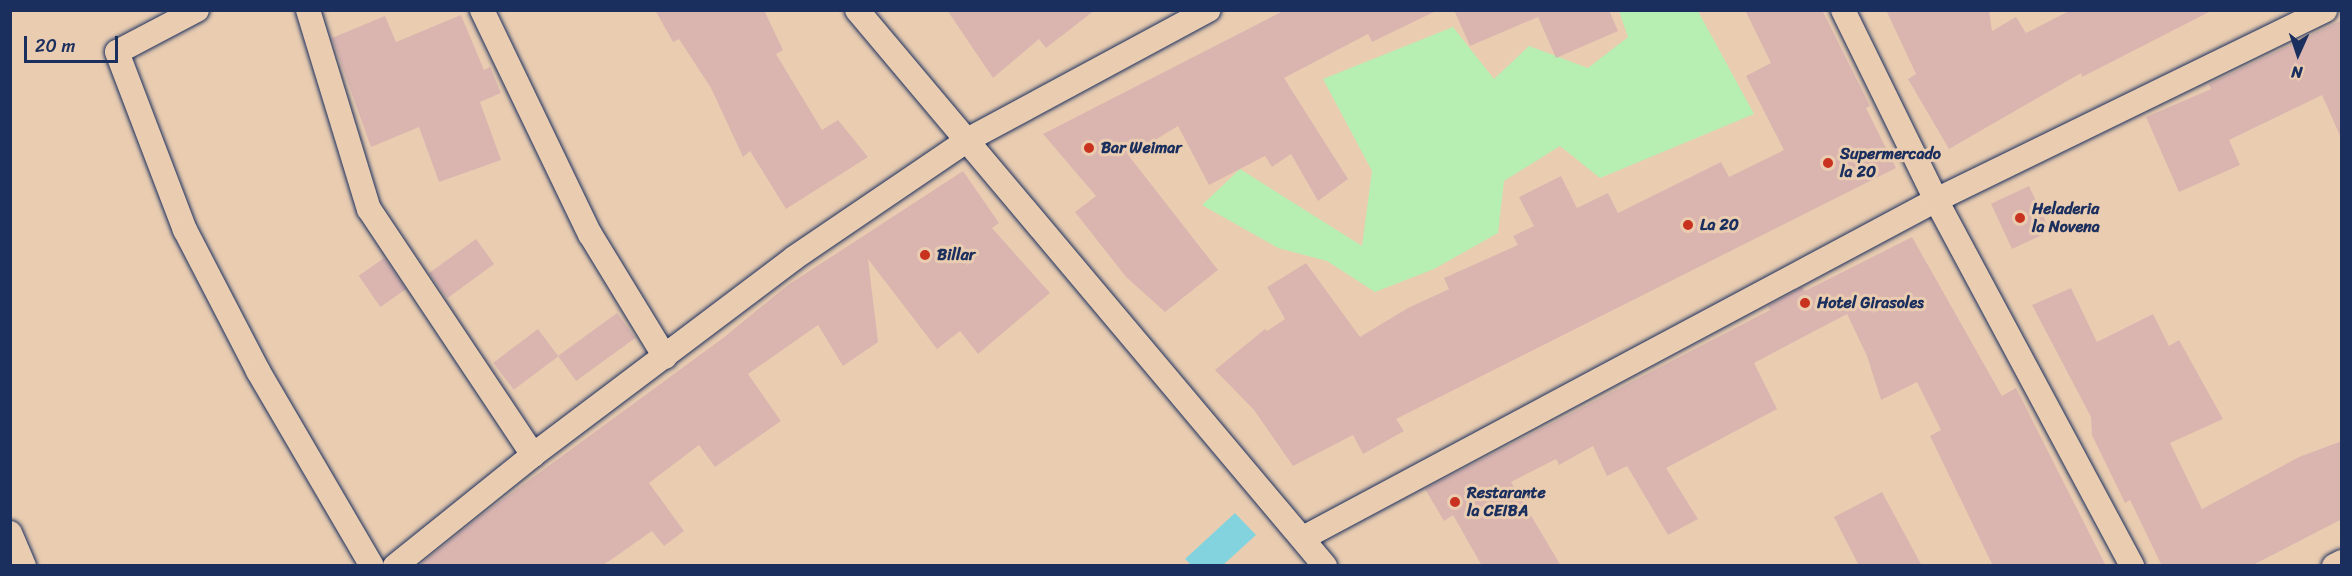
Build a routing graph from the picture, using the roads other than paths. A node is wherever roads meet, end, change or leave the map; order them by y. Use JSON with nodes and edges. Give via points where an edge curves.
{"nodes":[{"id":1,"x":197,"y":10,"type":"edge"},
{"id":2,"x":308,"y":10,"type":"edge"},
{"id":3,"x":482,"y":10,"type":"edge"},
{"id":4,"x":857,"y":10,"type":"edge"},
{"id":5,"x":1209,"y":10,"type":"edge"},
{"id":6,"x":1843,"y":10,"type":"edge"},
{"id":7,"x":2325,"y":10,"type":"edge"},
{"id":8,"x":969,"y":139,"type":"junction"},
{"id":9,"x":1936,"y":200,"type":"junction"},
{"id":10,"x":665,"y":357,"type":"junction"},
{"id":11,"x":533,"y":455,"type":"junction"},
{"id":12,"x":10,"y":533,"type":"edge"},
{"id":13,"x":1303,"y":538,"type":"junction"},
{"id":14,"x":2342,"y":562,"type":"edge"},
{"id":15,"x":24,"y":566,"type":"edge"},
{"id":16,"x":372,"y":566,"type":"edge"},
{"id":17,"x":395,"y":566,"type":"edge"},
{"id":18,"x":1324,"y":566,"type":"edge"},
{"id":19,"x":2132,"y":566,"type":"edge"},
{"id":20,"x":2334,"y":566,"type":"edge"}],
"edges":[{"from":1,"to":16,"type":"street","via":[[117,52],[185,230],[258,371]]},
{"from":2,"to":11,"type":"street","via":[[369,209]]},
{"from":3,"to":10,"type":"street","via":[[590,234]]},
{"from":4,"to":8,"type":"street"},
{"from":5,"to":8,"type":"street"},
{"from":6,"to":9,"type":"street"},
{"from":7,"to":9,"type":"street"},
{"from":8,"to":10,"type":"street","via":[[794,258]]},
{"from":8,"to":13,"type":"street"},
{"from":9,"to":13,"type":"street"},
{"from":9,"to":19,"type":"street"},
{"from":10,"to":11,"type":"street"},
{"from":11,"to":17,"type":"street"},
{"from":12,"to":15,"type":"street"},
{"from":13,"to":18,"type":"street"},
{"from":14,"to":20,"type":"street"}]}
